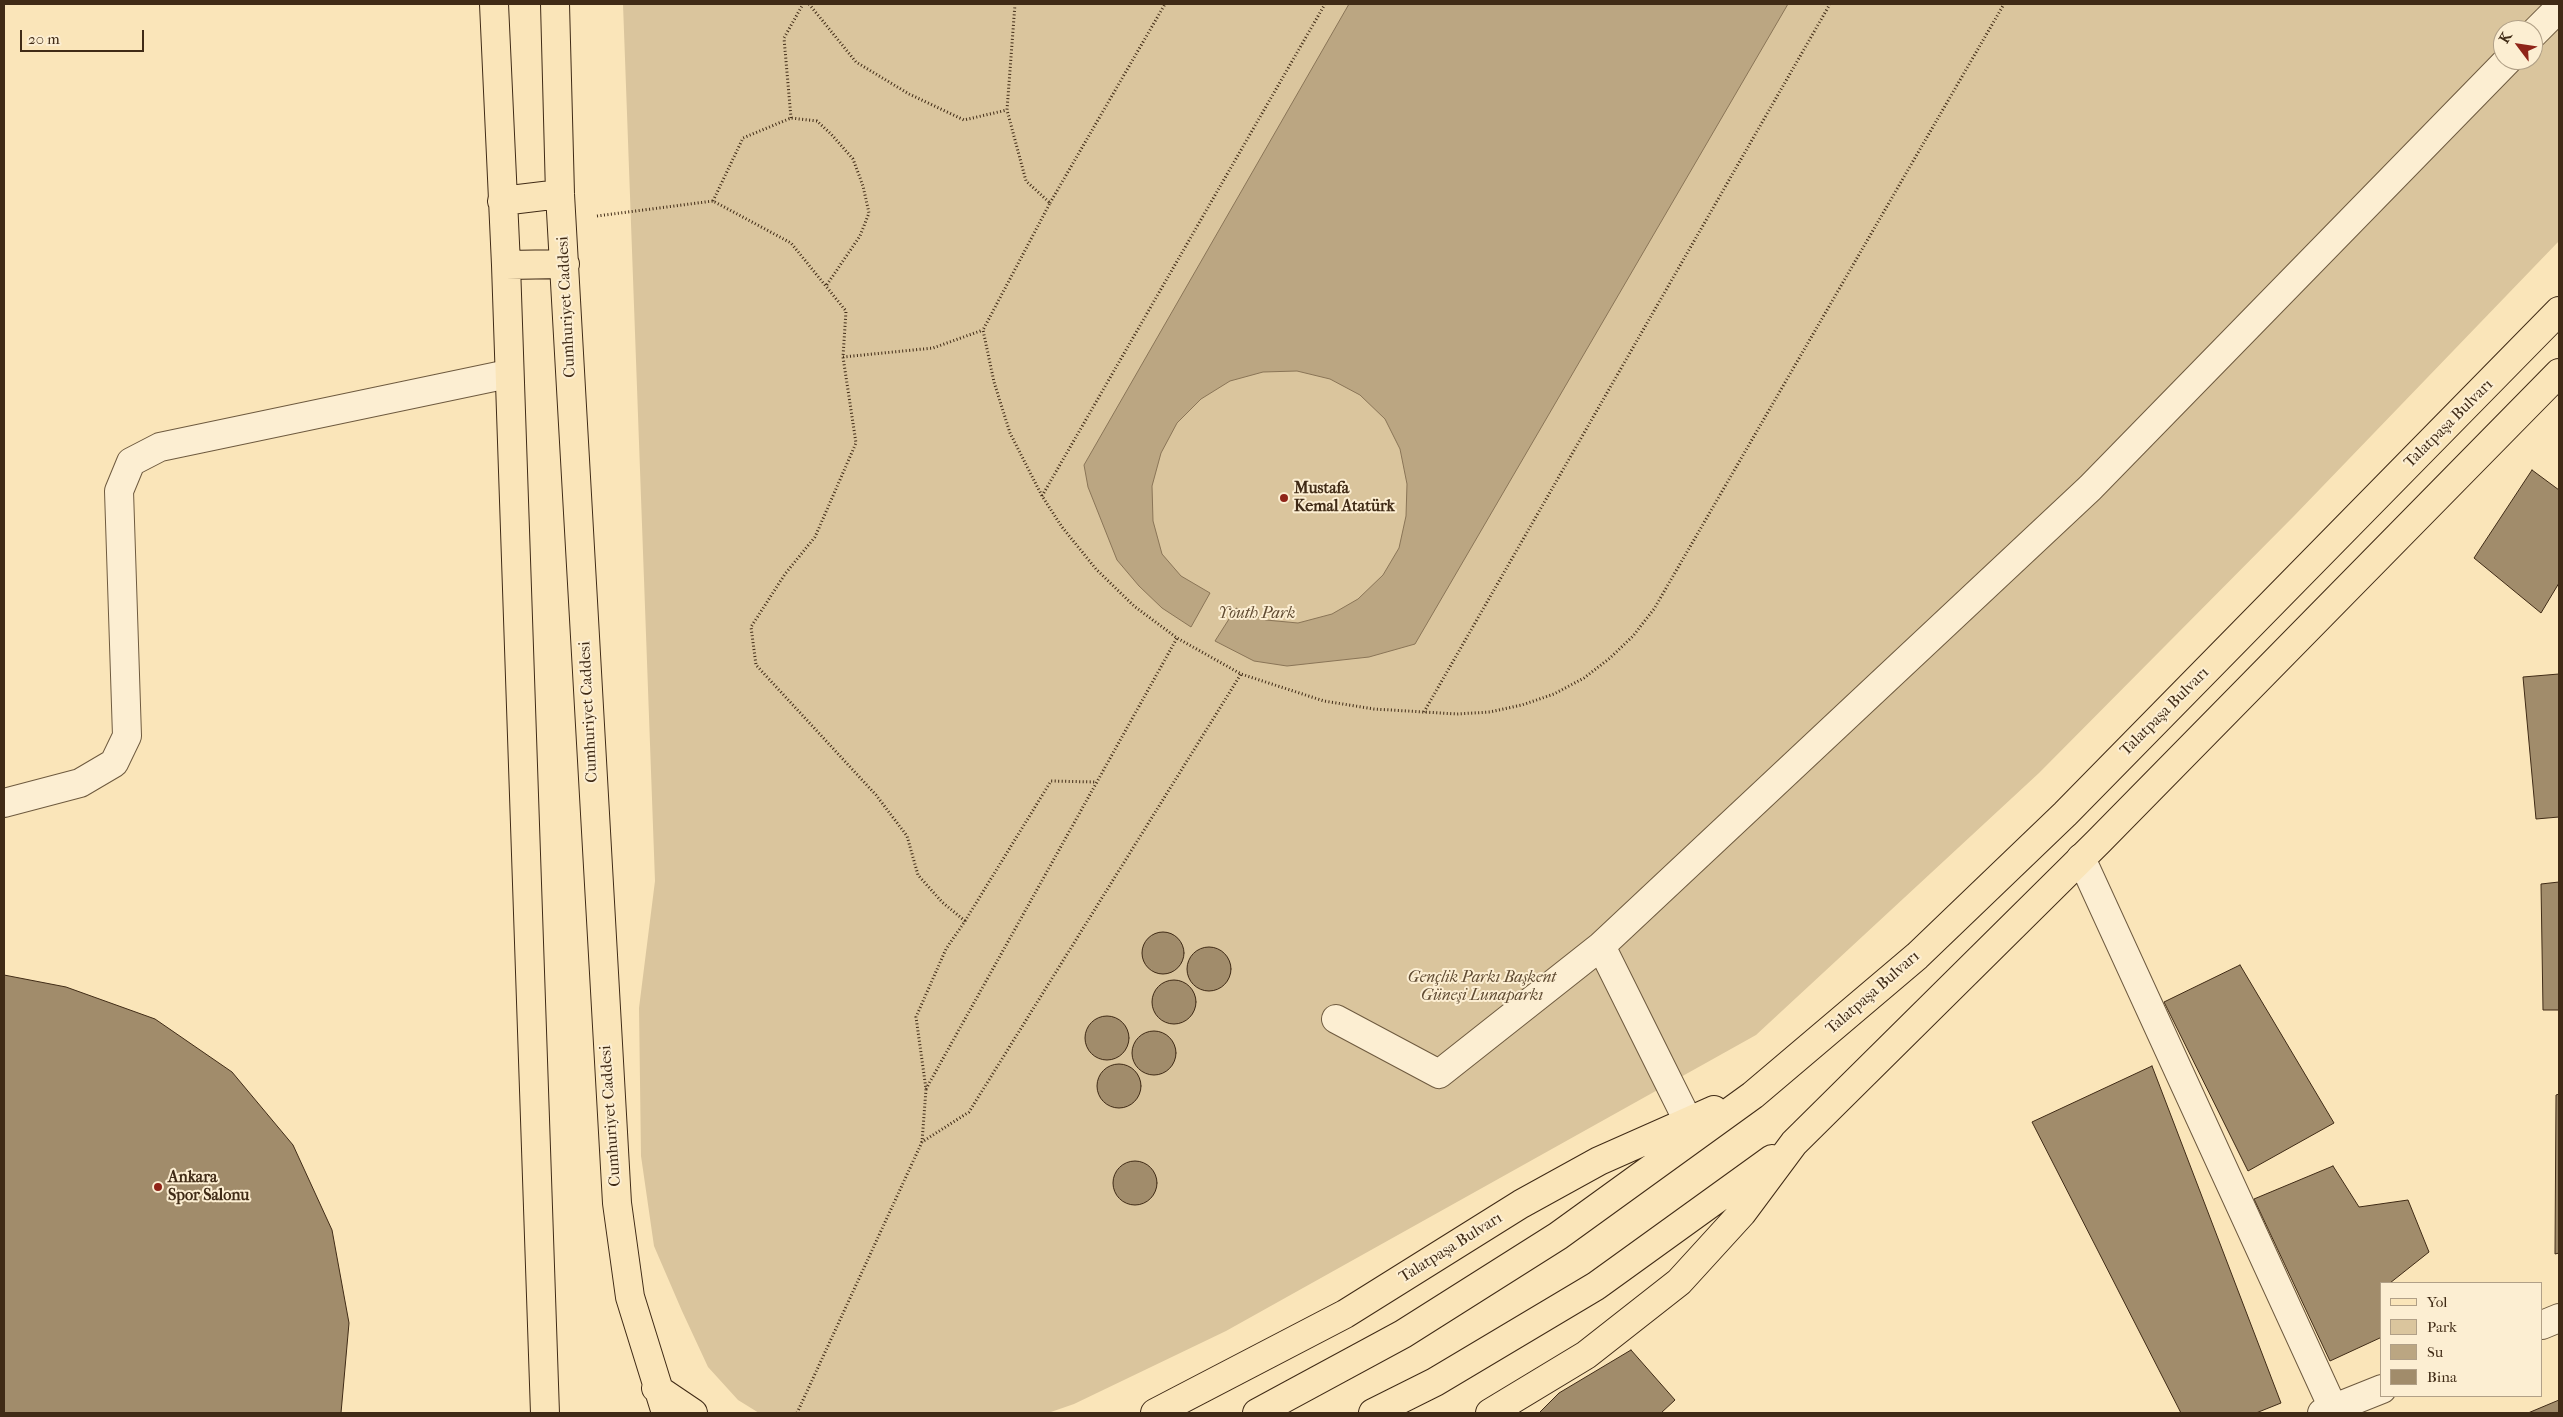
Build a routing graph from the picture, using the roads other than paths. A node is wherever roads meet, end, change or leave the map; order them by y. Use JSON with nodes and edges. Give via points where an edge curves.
{"nodes":[{"id":1,"x":494,"y":4,"type":"edge"},
{"id":2,"x":555,"y":4,"type":"edge"},
{"id":3,"x":2559,"y":8,"type":"edge"},
{"id":4,"x":2543,"y":24,"type":"edge"},
{"id":5,"x":2498,"y":70,"type":"edge"},
{"id":6,"x":560,"y":194,"type":"junction"},
{"id":7,"x":502,"y":201,"type":"junction"},
{"id":8,"x":565,"y":264,"type":"junction"},
{"id":9,"x":506,"y":265,"type":"junction"},
{"id":10,"x":2559,"y":311,"type":"edge"},
{"id":11,"x":2559,"y":372,"type":"edge"},
{"id":12,"x":508,"y":374,"type":"junction"},
{"id":13,"x":4,"y":803,"type":"edge"},
{"id":14,"x":2081,"y":858,"type":"junction"},
{"id":15,"x":1601,"y":946,"type":"junction"},
{"id":16,"x":1336,"y":1019,"type":"dead end"},
{"id":17,"x":1753,"y":1095,"type":"junction"},
{"id":18,"x":1688,"y":1120,"type":"junction"},
{"id":19,"x":1794,"y":1143,"type":"junction"},
{"id":20,"x":2559,"y":1318,"type":"edge"},
{"id":21,"x":2543,"y":1325,"type":"edge"},
{"id":22,"x":656,"y":1388,"type":"junction"},
{"id":23,"x":2380,"y":1390,"type":"edge"},
{"id":24,"x":2327,"y":1411,"type":"edge"},
{"id":25,"x":544,"y":1413,"type":"edge"},
{"id":26,"x":666,"y":1413,"type":"edge"},
{"id":27,"x":693,"y":1413,"type":"edge"},
{"id":28,"x":1155,"y":1413,"type":"edge"},
{"id":29,"x":1257,"y":1413,"type":"edge"},
{"id":30,"x":1373,"y":1413,"type":"edge"},
{"id":31,"x":1490,"y":1413,"type":"edge"}],
"edges":[{"from":1,"to":7,"type":"main road"},
{"from":2,"to":6,"type":"main road","name":"Cumhuriyet Caddesi"},
{"from":3,"to":4,"type":"lane"},
{"from":5,"to":15,"type":"lane","via":[[2090,488]]},
{"from":6,"to":7,"type":"main road"},
{"from":6,"to":8,"type":"main road","name":"Cumhuriyet Caddesi"},
{"from":7,"to":9,"type":"main road"},
{"from":8,"to":9,"type":"main road"},
{"from":8,"to":22,"type":"main road","name":"Cumhuriyet Caddesi","via":[[617,1203],[630,1297]]},
{"from":9,"to":12,"type":"main road"},
{"from":10,"to":17,"type":"main road","name":"Talatpaşa Bulvarı","via":[[2064,814],[1917,956]]},
{"from":11,"to":14,"type":"main road"},
{"from":12,"to":13,"type":"lane","via":[[160,447],[131,462],[119,491],[127,736],[114,763],[80,783]]},
{"from":12,"to":25,"type":"main road"},
{"from":14,"to":19,"type":"main road"},
{"from":14,"to":24,"type":"lane"},
{"from":15,"to":16,"type":"lane","via":[[1439,1074]]},
{"from":15,"to":18,"type":"lane"},
{"from":17,"to":18,"type":"main road","name":"Talatpaşa Bulvarı"},
{"from":17,"to":29,"type":"main road","name":"Talatpaşa Bulvarı","via":[[1558,1236],[1403,1334]]},
{"from":18,"to":28,"type":"main road","name":"Talatpaşa Bulvarı","via":[[1599,1161],[1521,1204],[1345,1314]]},
{"from":19,"to":30,"type":"main road","via":[[1596,1286],[1435,1382]]},
{"from":19,"to":31,"type":"main road","via":[[1742,1213],[1679,1282],[1586,1355]]},
{"from":20,"to":21,"type":"lane"},
{"from":22,"to":26,"type":"main road","name":"Cumhuriyet Caddesi"},
{"from":22,"to":27,"type":"main road"},
{"from":23,"to":24,"type":"lane"}]}
